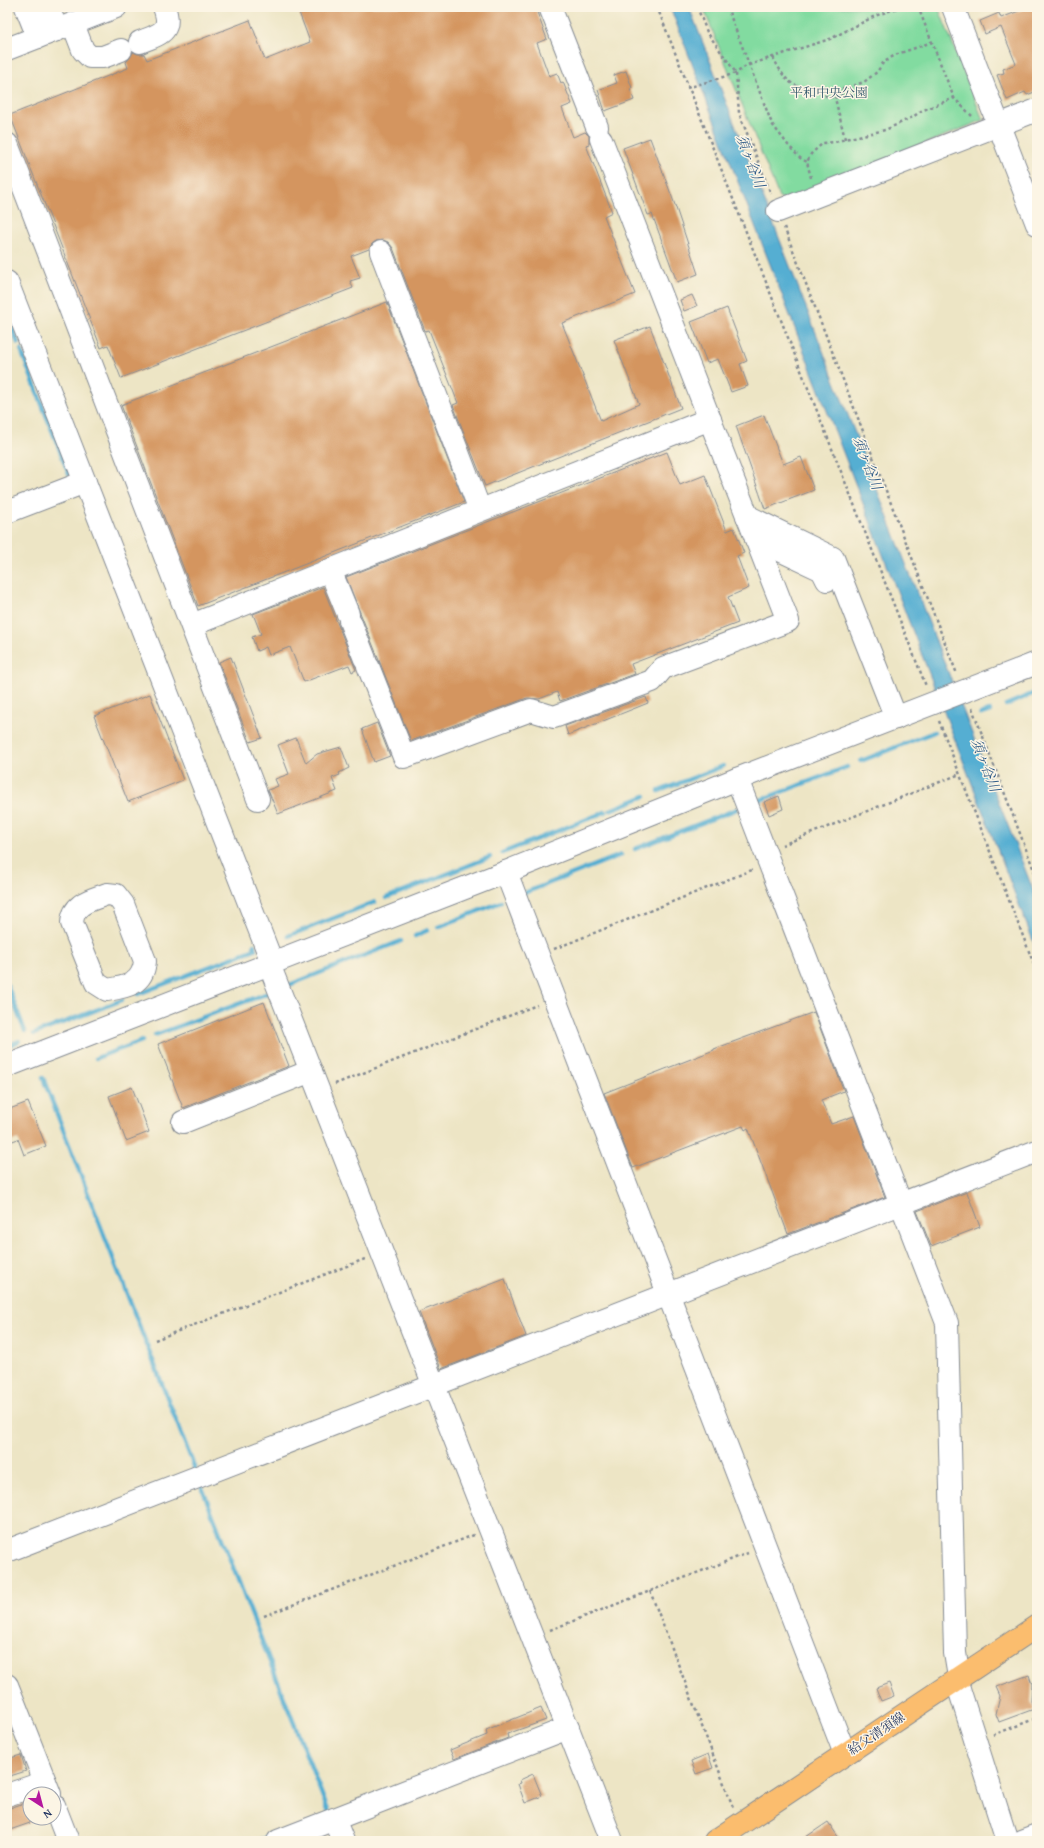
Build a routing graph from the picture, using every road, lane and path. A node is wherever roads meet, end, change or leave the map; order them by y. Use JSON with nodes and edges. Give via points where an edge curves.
{"nodes":[{"id":1,"x":26,"y":7,"type":"edge"},
{"id":2,"x":48,"y":7,"type":"edge"},
{"id":3,"x":116,"y":7,"type":"edge"},
{"id":4,"x":164,"y":7,"type":"edge"},
{"id":5,"x":550,"y":7,"type":"edge"},
{"id":6,"x":656,"y":7,"type":"edge"},
{"id":7,"x":697,"y":7,"type":"edge"},
{"id":8,"x":724,"y":7,"type":"edge"},
{"id":9,"x":727,"y":7,"type":"edge"},
{"id":10,"x":900,"y":7,"type":"edge"},
{"id":11,"x":918,"y":7,"type":"edge"},
{"id":12,"x":953,"y":7,"type":"edge"},
{"id":13,"x":729,"y":13,"type":"junction"},
{"id":14,"x":56,"y":30,"type":"junction"},
{"id":15,"x":932,"y":42,"type":"junction"},
{"id":16,"x":7,"y":49,"type":"edge"},
{"id":17,"x":773,"y":57,"type":"junction"},
{"id":18,"x":749,"y":65,"type":"junction"},
{"id":19,"x":736,"y":73,"type":"junction"},
{"id":20,"x":688,"y":88,"type":"junction"},
{"id":21,"x":835,"y":98,"type":"junction"},
{"id":22,"x":954,"y":98,"type":"junction"},
{"id":23,"x":1037,"y":110,"type":"edge"},
{"id":24,"x":999,"y":125,"type":"junction"},
{"id":25,"x":845,"y":138,"type":"junction"},
{"id":26,"x":7,"y":144,"type":"edge"},
{"id":27,"x":807,"y":162,"type":"junction"},
{"id":28,"x":818,"y":196,"type":"junction"},
{"id":29,"x":778,"y":211,"type":"junction"},
{"id":30,"x":1037,"y":224,"type":"edge"},
{"id":31,"x":381,"y":252,"type":"dead end"},
{"id":32,"x":7,"y":282,"type":"edge"},
{"id":33,"x":710,"y":419,"type":"junction"},
{"id":34,"x":85,"y":482,"type":"junction"},
{"id":35,"x":480,"y":510,"type":"junction"},
{"id":36,"x":7,"y":512,"type":"edge"},
{"id":37,"x":747,"y":516,"type":"junction"},
{"id":38,"x":756,"y":539,"type":"junction"},
{"id":39,"x":330,"y":570,"type":"junction"},
{"id":40,"x":192,"y":625,"type":"junction"},
{"id":41,"x":1037,"y":663,"type":"edge"},
{"id":42,"x":964,"y":692,"type":"junction"},
{"id":43,"x":934,"y":704,"type":"junction"},
{"id":44,"x":890,"y":720,"type":"junction"},
{"id":45,"x":960,"y":774,"type":"junction"},
{"id":46,"x":737,"y":779,"type":"junction"},
{"id":47,"x":258,"y":799,"type":"dead end"},
{"id":48,"x":767,"y":858,"type":"junction"},
{"id":49,"x":506,"y":872,"type":"junction"},
{"id":50,"x":1037,"y":878,"type":"edge"},
{"id":51,"x":538,"y":955,"type":"junction"},
{"id":52,"x":271,"y":963,"type":"junction"},
{"id":53,"x":1037,"y":972,"type":"edge"},
{"id":54,"x":125,"y":987,"type":"dead end"},
{"id":55,"x":554,"y":998,"type":"junction"},
{"id":56,"x":136,"y":1016,"type":"junction"},
{"id":57,"x":7,"y":1066,"type":"edge"},
{"id":58,"x":315,"y":1081,"type":"junction"},
{"id":59,"x":183,"y":1122,"type":"dead end"},
{"id":60,"x":1037,"y":1151,"type":"edge"},
{"id":61,"x":901,"y":1203,"type":"junction"},
{"id":62,"x":382,"y":1252,"type":"junction"},
{"id":63,"x":668,"y":1294,"type":"junction"},
{"id":64,"x":155,"y":1340,"type":"dead end"},
{"id":65,"x":433,"y":1385,"type":"junction"},
{"id":66,"x":490,"y":1528,"type":"junction"},
{"id":67,"x":766,"y":1546,"type":"junction"},
{"id":68,"x":7,"y":1551,"type":"edge"},
{"id":69,"x":650,"y":1591,"type":"junction"},
{"id":70,"x":264,"y":1616,"type":"dead end"},
{"id":71,"x":1037,"y":1626,"type":"edge"},
{"id":72,"x":532,"y":1637,"type":"junction"},
{"id":73,"x":958,"y":1678,"type":"junction"},
{"id":74,"x":7,"y":1685,"type":"edge"},
{"id":75,"x":1037,"y":1718,"type":"edge"},
{"id":76,"x":568,"y":1728,"type":"junction"},
{"id":77,"x":976,"y":1742,"type":"junction"},
{"id":78,"x":845,"y":1754,"type":"junction"},
{"id":79,"x":46,"y":1786,"type":"edge"},
{"id":80,"x":22,"y":1792,"type":"edge"},
{"id":81,"x":7,"y":1795,"type":"edge"},
{"id":82,"x":334,"y":1819,"type":"junction"},
{"id":83,"x":740,"y":1825,"type":"junction"},
{"id":84,"x":62,"y":1826,"type":"edge"},
{"id":85,"x":1037,"y":1835,"type":"edge"},
{"id":86,"x":68,"y":1841,"type":"edge"},
{"id":87,"x":278,"y":1841,"type":"edge"},
{"id":88,"x":343,"y":1841,"type":"edge"},
{"id":89,"x":612,"y":1841,"type":"edge"},
{"id":90,"x":715,"y":1841,"type":"edge"},
{"id":91,"x":1007,"y":1841,"type":"edge"},
{"id":92,"x":1021,"y":1841,"type":"edge"}],
"edges":[{"from":1,"to":14,"type":"street"},
{"from":2,"to":14,"type":"street"},
{"from":3,"to":14,"type":"street"},
{"from":4,"to":14,"type":"street","via":[[168,18],[167,27],[161,34],[103,56],[90,57]]},
{"from":5,"to":33,"type":"street"},
{"from":6,"to":20,"type":"path"},
{"from":7,"to":19,"type":"path","via":[[707,32]]},
{"from":8,"to":13,"type":"path"},
{"from":9,"to":13,"type":"path"},
{"from":10,"to":17,"type":"path","via":[[875,16],[830,39]]},
{"from":11,"to":15,"type":"path"},
{"from":12,"to":24,"type":"street"},
{"from":13,"to":18,"type":"path"},
{"from":14,"to":16,"type":"street"},
{"from":15,"to":21,"type":"path","via":[[896,55],[864,82],[843,89],[841,95]]},
{"from":15,"to":22,"type":"path"},
{"from":17,"to":18,"type":"path"},
{"from":17,"to":21,"type":"path","via":[[782,74],[790,82],[801,89],[824,88],[826,96]]},
{"from":18,"to":19,"type":"path"},
{"from":18,"to":27,"type":"path","via":[[772,124],[788,145]]},
{"from":19,"to":20,"type":"path"},
{"from":19,"to":29,"type":"path","via":[[739,112]]},
{"from":20,"to":43,"type":"path"},
{"from":21,"to":25,"type":"path"},
{"from":22,"to":24,"type":"path","via":[[975,118]]},
{"from":22,"to":25,"type":"path","via":[[921,111],[885,130]]},
{"from":23,"to":24,"type":"street"},
{"from":24,"to":28,"type":"street"},
{"from":24,"to":30,"type":"street"},
{"from":25,"to":27,"type":"path","via":[[823,143],[811,154]]},
{"from":26,"to":40,"type":"street"},
{"from":27,"to":28,"type":"path"},
{"from":28,"to":29,"type":"street"},
{"from":29,"to":42,"type":"path"},
{"from":31,"to":35,"type":"street"},
{"from":32,"to":34,"type":"street"},
{"from":33,"to":35,"type":"street"},
{"from":33,"to":37,"type":"street"},
{"from":34,"to":36,"type":"street"},
{"from":34,"to":52,"type":"street"},
{"from":35,"to":39,"type":"street"},
{"from":37,"to":38,"type":"street"},
{"from":37,"to":44,"type":"street","via":[[833,558]]},
{"from":38,"to":39,"type":"street","via":[[788,621],[663,668],[652,681],[554,717],[531,710],[404,757]]},
{"from":38,"to":44,"type":"street","via":[[822,570]]},
{"from":39,"to":40,"type":"street"},
{"from":40,"to":47,"type":"street"},
{"from":41,"to":42,"type":"street"},
{"from":42,"to":43,"type":"street"},
{"from":42,"to":50,"type":"path"},
{"from":43,"to":44,"type":"street"},
{"from":43,"to":45,"type":"path"},
{"from":44,"to":46,"type":"street"},
{"from":45,"to":48,"type":"path"},
{"from":45,"to":53,"type":"path"},
{"from":46,"to":48,"type":"street"},
{"from":46,"to":49,"type":"street"},
{"from":48,"to":51,"type":"path"},
{"from":48,"to":61,"type":"street"},
{"from":49,"to":51,"type":"street"},
{"from":49,"to":52,"type":"street"},
{"from":51,"to":55,"type":"street"},
{"from":52,"to":56,"type":"street"},
{"from":52,"to":58,"type":"street"},
{"from":54,"to":56,"type":"street"},
{"from":55,"to":58,"type":"path"},
{"from":55,"to":63,"type":"street"},
{"from":56,"to":57,"type":"street"},
{"from":58,"to":59,"type":"street"},
{"from":58,"to":62,"type":"street"},
{"from":60,"to":61,"type":"street"},
{"from":61,"to":63,"type":"street"},
{"from":61,"to":73,"type":"street","via":[[947,1323],[955,1653]]},
{"from":62,"to":64,"type":"path"},
{"from":62,"to":65,"type":"street"},
{"from":63,"to":65,"type":"street"},
{"from":63,"to":67,"type":"street"},
{"from":65,"to":66,"type":"street"},
{"from":65,"to":68,"type":"street"},
{"from":66,"to":70,"type":"path"},
{"from":66,"to":72,"type":"street"},
{"from":67,"to":69,"type":"path"},
{"from":67,"to":78,"type":"street"},
{"from":69,"to":72,"type":"path"},
{"from":69,"to":83,"type":"path"},
{"from":71,"to":73,"type":"main road","name":"給父清須線"},
{"from":72,"to":76,"type":"street"},
{"from":73,"to":77,"type":"street"},
{"from":73,"to":78,"type":"main road","name":"給父清須線"},
{"from":74,"to":79,"type":"street"},
{"from":75,"to":77,"type":"path"},
{"from":76,"to":82,"type":"street"},
{"from":76,"to":89,"type":"street"},
{"from":77,"to":91,"type":"street"},
{"from":78,"to":83,"type":"main road","name":"給父清須線"},
{"from":80,"to":81,"type":"street"},
{"from":82,"to":87,"type":"street"},
{"from":82,"to":88,"type":"street"},
{"from":83,"to":90,"type":"main road","name":"給父清須線"},
{"from":84,"to":86,"type":"street"},
{"from":85,"to":92,"type":"street"}]}
